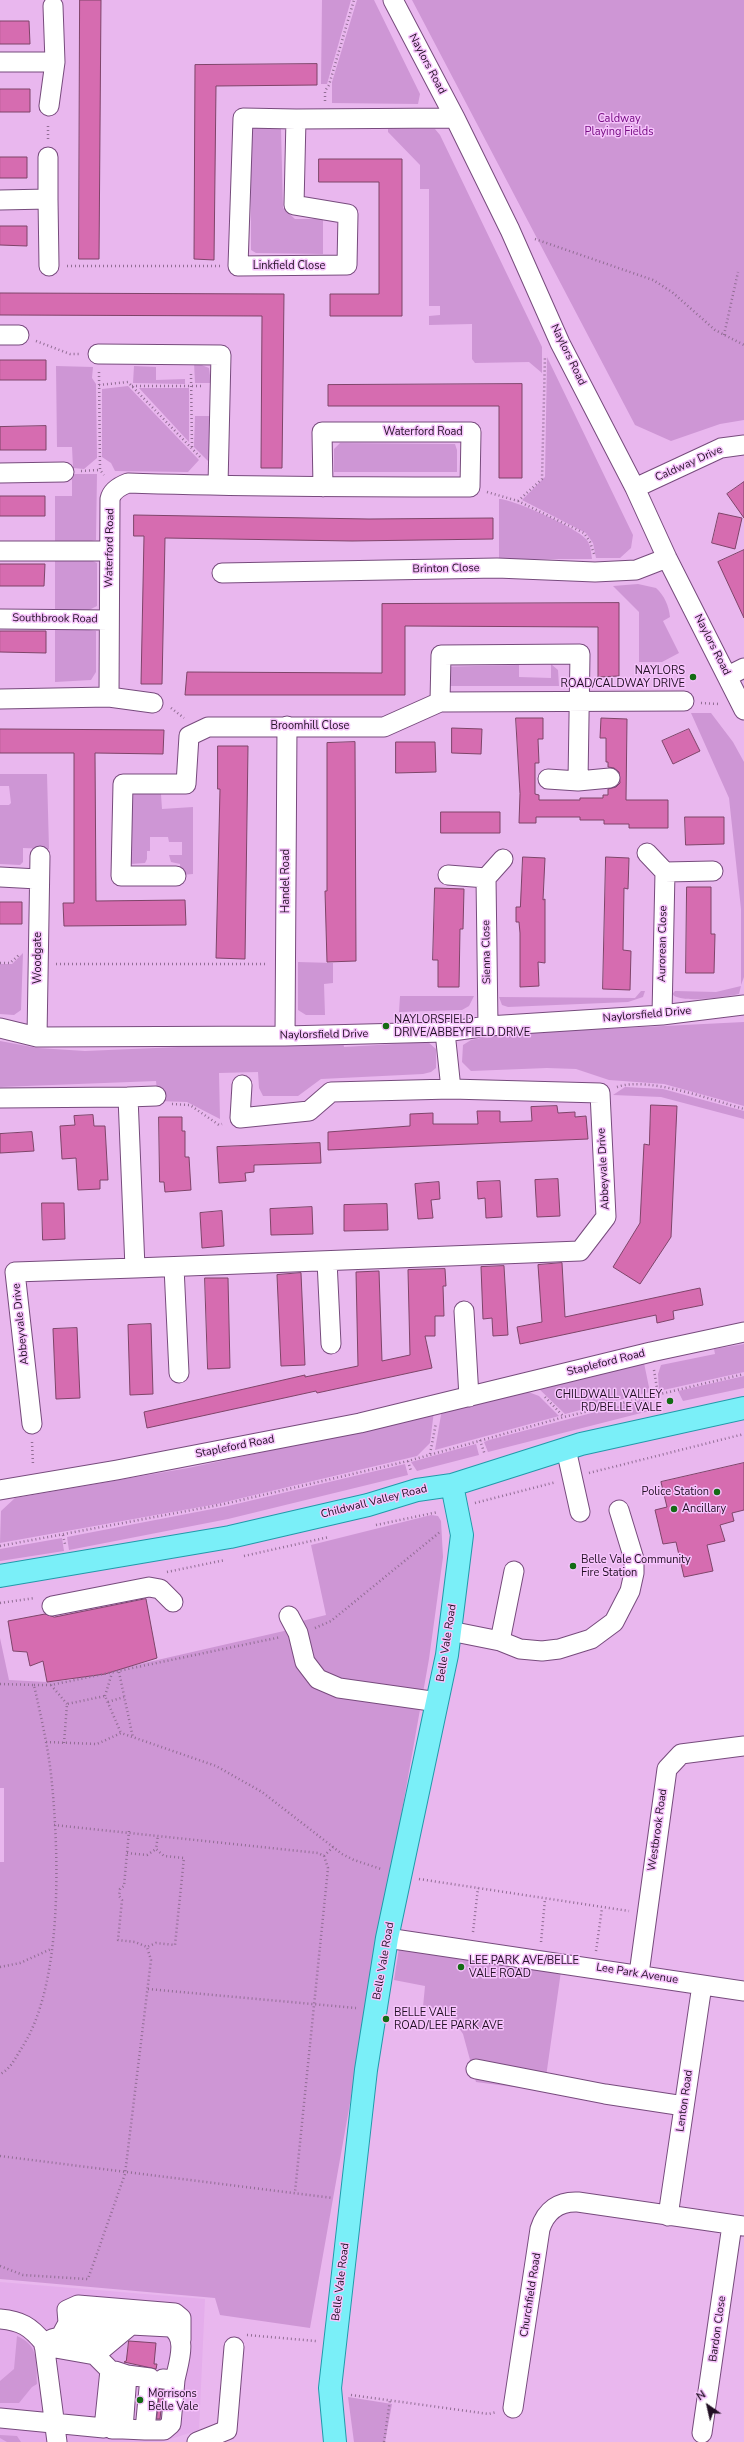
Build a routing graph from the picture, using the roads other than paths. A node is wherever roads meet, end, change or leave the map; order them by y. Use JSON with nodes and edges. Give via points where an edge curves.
{"nodes":[{"id":1,"x":393,"y":0,"type":"edge"},
{"id":2,"x":53,"y":6,"type":"dead end"},
{"id":3,"x":0,"y":62,"type":"edge"},
{"id":4,"x":55,"y":62,"type":"junction"},
{"id":5,"x":49,"y":106,"type":"road end"},
{"id":6,"x":455,"y":118,"type":"junction"},
{"id":7,"x":296,"y":119,"type":"junction"},
{"id":8,"x":48,"y":157,"type":"road end"},
{"id":9,"x":48,"y":199,"type":"junction"},
{"id":10,"x":0,"y":200,"type":"edge"},
{"id":11,"x":49,"y":266,"type":"road end"},
{"id":12,"x":0,"y":335,"type":"edge"},
{"id":13,"x":19,"y":335,"type":"road end"},
{"id":14,"x":98,"y":354,"type":"road end"},
{"id":15,"x":744,"y":445,"type":"edge"},
{"id":16,"x":64,"y":472,"type":"dead end"},
{"id":17,"x":0,"y":473,"type":"edge"},
{"id":18,"x":218,"y":478,"type":"junction"},
{"id":19,"x":323,"y":487,"type":"junction"},
{"id":20,"x":635,"y":488,"type":"junction"},
{"id":21,"x":0,"y":551,"type":"edge"},
{"id":22,"x":109,"y":551,"type":"junction"},
{"id":23,"x":667,"y":558,"type":"junction"},
{"id":24,"x":222,"y":572,"type":"dead end"},
{"id":25,"x":0,"y":619,"type":"edge"},
{"id":26,"x":109,"y":620,"type":"junction"},
{"id":27,"x":736,"y":672,"type":"edge"},
{"id":28,"x":109,"y":697,"type":"junction"},
{"id":29,"x":0,"y":699,"type":"edge"},
{"id":30,"x":684,"y":701,"type":"road end"},
{"id":31,"x":440,"y":702,"type":"junction"},
{"id":32,"x":577,"y":702,"type":"junction"},
{"id":33,"x":153,"y":703,"type":"road end"},
{"id":34,"x":743,"y":708,"type":"edge"},
{"id":35,"x":287,"y":726,"type":"junction"},
{"id":36,"x":610,"y":778,"type":"dead end"},
{"id":37,"x":548,"y":779,"type":"dead end"},
{"id":38,"x":578,"y":781,"type":"junction"},
{"id":39,"x":647,"y":854,"type":"dead end"},
{"id":40,"x":40,"y":856,"type":"dead end"},
{"id":41,"x":503,"y":859,"type":"dead end"},
{"id":42,"x":713,"y":871,"type":"dead end"},
{"id":43,"x":665,"y":872,"type":"junction"},
{"id":44,"x":448,"y":875,"type":"dead end"},
{"id":45,"x":176,"y":876,"type":"dead end"},
{"id":46,"x":0,"y":877,"type":"edge"},
{"id":47,"x":486,"y":878,"type":"junction"},
{"id":48,"x":38,"y":879,"type":"junction"},
{"id":49,"x":744,"y":1005,"type":"edge"},
{"id":50,"x":662,"y":1015,"type":"junction"},
{"id":51,"x":488,"y":1026,"type":"junction"},
{"id":52,"x":0,"y":1028,"type":"edge"},
{"id":53,"x":445,"y":1032,"type":"junction"},
{"id":54,"x":285,"y":1036,"type":"junction"},
{"id":55,"x":37,"y":1037,"type":"junction"},
{"id":56,"x":242,"y":1085,"type":"dead end"},
{"id":57,"x":452,"y":1089,"type":"junction"},
{"id":58,"x":156,"y":1096,"type":"road end"},
{"id":59,"x":128,"y":1097,"type":"junction"},
{"id":60,"x":0,"y":1098,"type":"edge"},
{"id":61,"x":327,"y":1261,"type":"junction"},
{"id":62,"x":174,"y":1267,"type":"junction"},
{"id":63,"x":135,"y":1268,"type":"junction"},
{"id":64,"x":464,"y":1311,"type":"dead end"},
{"id":65,"x":744,"y":1332,"type":"edge"},
{"id":66,"x":331,"y":1344,"type":"dead end"},
{"id":67,"x":179,"y":1373,"type":"dead end"},
{"id":68,"x":469,"y":1397,"type":"junction"},
{"id":69,"x":744,"y":1408,"type":"edge"},
{"id":70,"x":32,"y":1424,"type":"road end"},
{"id":71,"x":566,"y":1449,"type":"junction"},
{"id":72,"x":452,"y":1485,"type":"junction"},
{"id":73,"x":0,"y":1490,"type":"edge"},
{"id":74,"x":619,"y":1510,"type":"dead end"},
{"id":75,"x":580,"y":1512,"type":"dead end"},
{"id":76,"x":514,"y":1570,"type":"dead end"},
{"id":77,"x":0,"y":1576,"type":"edge"},
{"id":78,"x":173,"y":1602,"type":"dead end"},
{"id":79,"x":52,"y":1606,"type":"dead end"},
{"id":80,"x":289,"y":1616,"type":"dead end"},
{"id":81,"x":450,"y":1631,"type":"junction"},
{"id":82,"x":500,"y":1641,"type":"junction"},
{"id":83,"x":438,"y":1702,"type":"junction"},
{"id":84,"x":744,"y":1746,"type":"edge"},
{"id":85,"x":388,"y":1938,"type":"junction"},
{"id":86,"x":639,"y":1974,"type":"junction"},
{"id":87,"x":702,"y":1985,"type":"junction"},
{"id":88,"x":744,"y":1991,"type":"edge"},
{"id":89,"x":476,"y":2069,"type":"dead end"},
{"id":90,"x":684,"y":2106,"type":"junction"},
{"id":91,"x":668,"y":2216,"type":"junction"},
{"id":92,"x":738,"y":2226,"type":"edge"},
{"id":93,"x":0,"y":2319,"type":"edge"},
{"id":94,"x":65,"y":2329,"type":"junction"},
{"id":95,"x":119,"y":2332,"type":"junction"},
{"id":96,"x":181,"y":2340,"type":"junction"},
{"id":97,"x":44,"y":2344,"type":"junction"},
{"id":98,"x":234,"y":2347,"type":"road end"},
{"id":99,"x":95,"y":2355,"type":"junction"},
{"id":100,"x":119,"y":2372,"type":"junction"},
{"id":101,"x":150,"y":2378,"type":"junction"},
{"id":102,"x":175,"y":2380,"type":"junction"},
{"id":103,"x":513,"y":2408,"type":"road end"},
{"id":104,"x":0,"y":2418,"type":"edge"},
{"id":105,"x":332,"y":2419,"type":"junction"},
{"id":106,"x":104,"y":2428,"type":"junction"},
{"id":107,"x":123,"y":2429,"type":"junction"},
{"id":108,"x":145,"y":2430,"type":"junction"},
{"id":109,"x":57,"y":2433,"type":"edge"},
{"id":110,"x":702,"y":2433,"type":"dead end"},
{"id":111,"x":197,"y":2442,"type":"edge"},
{"id":112,"x":328,"y":2442,"type":"edge"},
{"id":113,"x":336,"y":2442,"type":"edge"}],
"edges":[{"from":1,"to":6,"type":"street","name":"Naylors Road"},
{"from":2,"to":4,"type":"street"},
{"from":3,"to":4,"type":"street"},
{"from":4,"to":5,"type":"street"},
{"from":6,"to":7,"type":"street","name":"Linkfield Close"},
{"from":6,"to":20,"type":"street","name":"Naylors Road","via":[[510,230],[560,343]]},
{"from":7,"to":7,"type":"street","name":"Linkfield Close","via":[[294,205],[348,214],[347,265],[238,266],[243,118]]},
{"from":8,"to":9,"type":"street"},
{"from":9,"to":10,"type":"street"},
{"from":9,"to":11,"type":"street"},
{"from":12,"to":13,"type":"street"},
{"from":14,"to":18,"type":"street","via":[[222,354]]},
{"from":15,"to":20,"type":"street","name":"Caldway Drive","via":[[721,448]]},
{"from":16,"to":17,"type":"street"},
{"from":18,"to":19,"type":"street"},
{"from":18,"to":22,"type":"street","name":"Waterford Road","via":[[128,483],[116,489],[110,499]]},
{"from":19,"to":19,"type":"street","name":"Waterford Road","via":[[470,487],[471,432],[322,432]]},
{"from":20,"to":23,"type":"street","name":"Naylors Road"},
{"from":21,"to":22,"type":"street"},
{"from":22,"to":26,"type":"street","name":"Waterford Road"},
{"from":23,"to":24,"type":"street","name":"Brinton Close","via":[[636,570],[595,572],[497,568]]},
{"from":23,"to":27,"type":"street","name":"Naylors Road"},
{"from":25,"to":26,"type":"street","name":"Southbrook Road"},
{"from":26,"to":28,"type":"street","name":"Waterford Road"},
{"from":27,"to":34,"type":"street","name":"Naylors Road"},
{"from":28,"to":29,"type":"street"},
{"from":28,"to":33,"type":"street"},
{"from":30,"to":32,"type":"street","name":"Broomhill Close"},
{"from":31,"to":32,"type":"street","name":"Broomhill Close"},
{"from":31,"to":32,"type":"street","via":[[441,656],[580,654]]},
{"from":31,"to":35,"type":"street","name":"Broomhill Close","via":[[384,727]]},
{"from":32,"to":38,"type":"street"},
{"from":35,"to":45,"type":"street","name":"Broomhill Close","via":[[208,727],[189,736],[186,784],[123,784],[122,876]]},
{"from":35,"to":54,"type":"street","name":"Handel Road"},
{"from":36,"to":38,"type":"street"},
{"from":37,"to":38,"type":"street"},
{"from":39,"to":43,"type":"street"},
{"from":40,"to":48,"type":"street","name":"Woodgate"},
{"from":41,"to":47,"type":"street"},
{"from":42,"to":43,"type":"street"},
{"from":43,"to":50,"type":"street","name":"Aurorean Close"},
{"from":44,"to":47,"type":"street"},
{"from":46,"to":48,"type":"street"},
{"from":47,"to":51,"type":"street","name":"Sienna Close"},
{"from":48,"to":55,"type":"street","name":"Woodgate"},
{"from":49,"to":50,"type":"street","name":"Naylorsfield Drive"},
{"from":50,"to":51,"type":"street","name":"Naylorsfield Drive"},
{"from":51,"to":53,"type":"street","name":"Naylorsfield Drive"},
{"from":52,"to":55,"type":"street","name":"Naylorsfield Drive"},
{"from":53,"to":54,"type":"street","name":"Naylorsfield Drive"},
{"from":53,"to":57,"type":"street"},
{"from":54,"to":55,"type":"street","name":"Naylorsfield Drive"},
{"from":56,"to":57,"type":"street","via":[[240,1118],[309,1111],[331,1092]]},
{"from":57,"to":61,"type":"street","name":"Abbeyvale Drive","via":[[600,1093],[606,1217],[580,1251]]},
{"from":58,"to":59,"type":"street"},
{"from":59,"to":60,"type":"street"},
{"from":59,"to":63,"type":"street"},
{"from":61,"to":62,"type":"street","name":"Abbeyvale Drive"},
{"from":61,"to":66,"type":"street"},
{"from":62,"to":63,"type":"street","name":"Abbeyvale Drive"},
{"from":62,"to":67,"type":"street"},
{"from":63,"to":70,"type":"street","name":"Abbeyvale Drive","via":[[15,1272]]},
{"from":64,"to":68,"type":"street"},
{"from":65,"to":68,"type":"street","name":"Stapleford Road"},
{"from":68,"to":73,"type":"street","name":"Stapleford Road","via":[[360,1423]]},
{"from":69,"to":71,"type":"main road","name":"Childwall Valley Road"},
{"from":71,"to":72,"type":"main road","name":"Childwall Valley Road"},
{"from":71,"to":75,"type":"street"},
{"from":72,"to":77,"type":"main road","name":"Childwall Valley Road","via":[[417,1490],[368,1505],[230,1537]]},
{"from":72,"to":81,"type":"main road","name":"Belle Vale Road","via":[[462,1535]]},
{"from":74,"to":82,"type":"street","via":[[634,1559],[634,1573],[630,1591],[614,1622],[591,1639],[542,1652],[520,1649]]},
{"from":76,"to":82,"type":"street"},
{"from":78,"to":79,"type":"street","via":[[160,1589],[149,1587]]},
{"from":80,"to":83,"type":"street","via":[[298,1633],[305,1662],[318,1679],[340,1688]]},
{"from":81,"to":82,"type":"street"},
{"from":81,"to":83,"type":"main road","name":"Belle Vale Road"},
{"from":83,"to":85,"type":"main road","name":"Belle Vale Road"},
{"from":84,"to":86,"type":"street","name":"Westbrook Road","via":[[681,1754],[667,1769]]},
{"from":85,"to":86,"type":"street","name":"Lee Park Avenue"},
{"from":85,"to":105,"type":"main road","name":"Belle Vale Road","via":[[366,2070],[334,2342],[330,2388]]},
{"from":86,"to":87,"type":"street","name":"Lee Park Avenue"},
{"from":87,"to":88,"type":"street","name":"Lee Park Avenue"},
{"from":87,"to":90,"type":"street","name":"Lenton Road"},
{"from":89,"to":90,"type":"street","via":[[605,2094]]},
{"from":90,"to":91,"type":"street","name":"Lenton Road"},
{"from":91,"to":92,"type":"street","name":"Churchfield Road"},
{"from":91,"to":103,"type":"street","name":"Churchfield Road","via":[[578,2202],[560,2204],[550,2211],[540,2229]]},
{"from":92,"to":110,"type":"street","name":"Bardon Close"},
{"from":93,"to":97,"type":"street","via":[[18,2320],[38,2335]]},
{"from":94,"to":95,"type":"street","via":[[78,2320]]},
{"from":94,"to":96,"type":"street","via":[[67,2310],[78,2305],[175,2313],[181,2318]]},
{"from":94,"to":97,"type":"street"},
{"from":95,"to":96,"type":"street","via":[[131,2325],[170,2327],[176,2330]]},
{"from":95,"to":99,"type":"street"},
{"from":96,"to":102,"type":"street"},
{"from":97,"to":99,"type":"street"},
{"from":97,"to":109,"type":"street"},
{"from":98,"to":111,"type":"street","via":[[227,2430]]},
{"from":99,"to":100,"type":"street"},
{"from":100,"to":101,"type":"street"},
{"from":100,"to":106,"type":"street"},
{"from":100,"to":107,"type":"street"},
{"from":101,"to":102,"type":"street"},
{"from":101,"to":108,"type":"street"},
{"from":102,"to":108,"type":"street","via":[[171,2424],[164,2430]]},
{"from":104,"to":109,"type":"street"},
{"from":105,"to":112,"type":"street"},
{"from":105,"to":113,"type":"main road","name":"Belle Vale Road"},
{"from":106,"to":107,"type":"street"},
{"from":106,"to":109,"type":"street"},
{"from":107,"to":108,"type":"street"}]}
